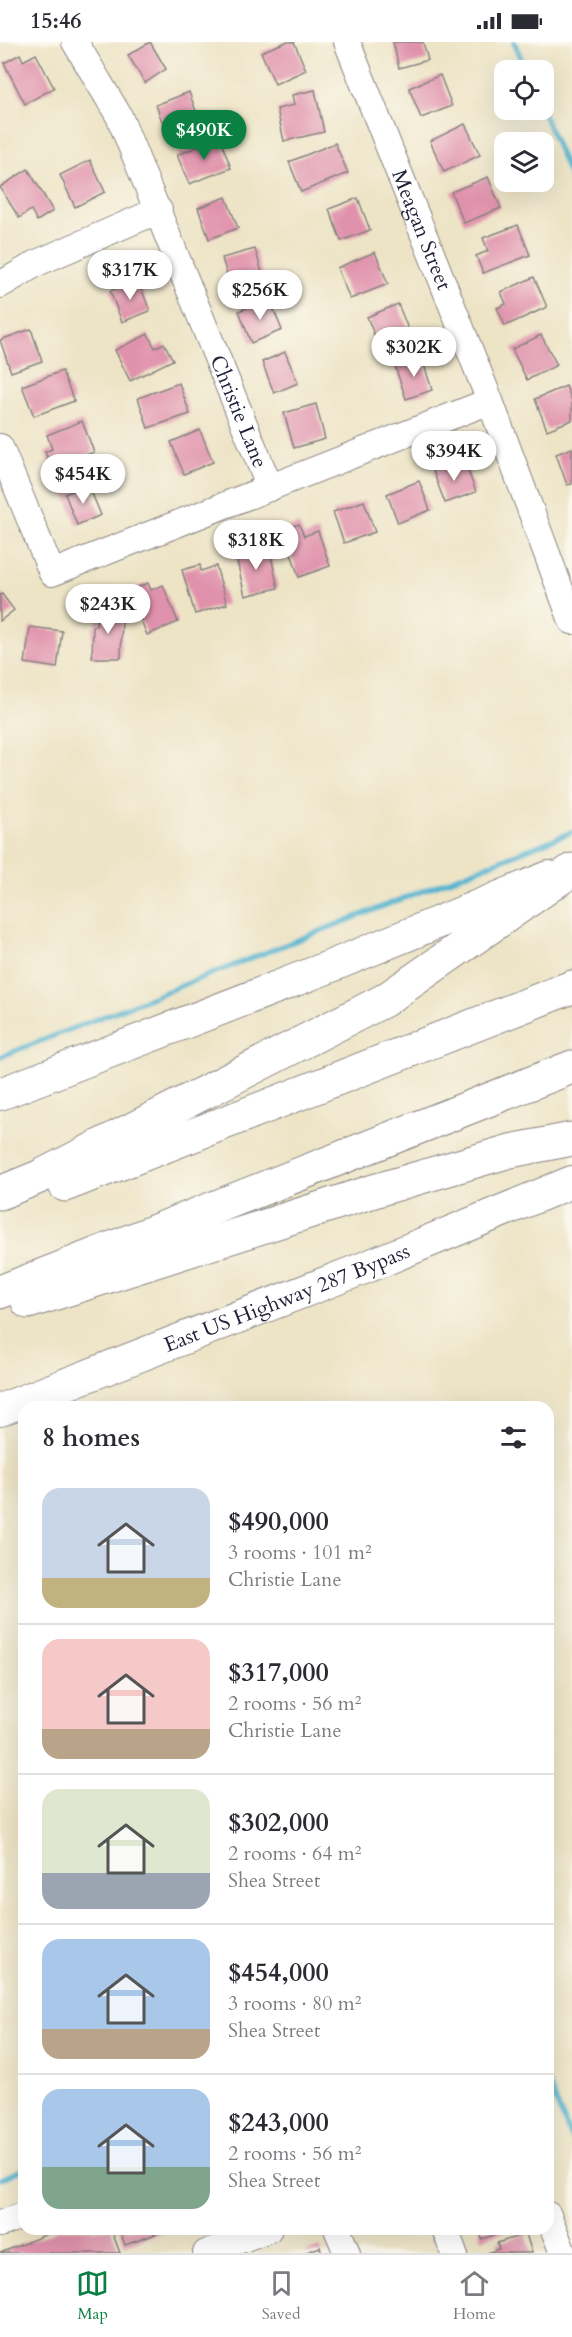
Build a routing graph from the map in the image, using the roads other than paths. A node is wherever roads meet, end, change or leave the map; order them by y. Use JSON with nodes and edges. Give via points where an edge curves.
{"nodes":[{"id":1,"x":75,"y":42,"type":"edge"},
{"id":2,"x":347,"y":42,"type":"edge"},
{"id":3,"x":159,"y":210,"type":"junction"},
{"id":4,"x":0,"y":285,"type":"edge"},
{"id":5,"x":490,"y":401,"type":"junction"},
{"id":6,"x":0,"y":447,"type":"edge"},
{"id":7,"x":270,"y":488,"type":"junction"},
{"id":8,"x":572,"y":621,"type":"edge"},
{"id":9,"x":572,"y":869,"type":"edge"},
{"id":10,"x":572,"y":987,"type":"edge"},
{"id":11,"x":572,"y":1067,"type":"edge"},
{"id":12,"x":0,"y":1094,"type":"edge"},
{"id":13,"x":572,"y":1138,"type":"edge"},
{"id":14,"x":572,"y":1182,"type":"edge"},
{"id":15,"x":0,"y":1193,"type":"edge"},
{"id":16,"x":0,"y":1210,"type":"edge"},
{"id":17,"x":0,"y":1292,"type":"edge"},
{"id":18,"x":0,"y":1308,"type":"edge"},
{"id":19,"x":23,"y":1401,"type":"edge"},
{"id":20,"x":18,"y":1403,"type":"edge"},
{"id":21,"x":0,"y":1410,"type":"edge"},
{"id":22,"x":18,"y":2217,"type":"edge"},
{"id":23,"x":0,"y":2224,"type":"edge"},
{"id":24,"x":554,"y":2230,"type":"edge"},
{"id":25,"x":259,"y":2235,"type":"edge"},
{"id":26,"x":340,"y":2235,"type":"edge"},
{"id":27,"x":447,"y":2235,"type":"edge"},
{"id":28,"x":240,"y":2247,"type":"edge"},
{"id":29,"x":206,"y":2253,"type":"edge"},
{"id":30,"x":347,"y":2253,"type":"edge"},
{"id":31,"x":454,"y":2253,"type":"edge"},
{"id":32,"x":563,"y":2253,"type":"edge"}],
"edges":[{"from":1,"to":3,"type":"street","name":"Christie Lane","via":[[119,116]]},
{"from":2,"to":5,"type":"street","name":"Meagan Street"},
{"from":3,"to":4,"type":"street","via":[[37,263]]},
{"from":3,"to":7,"type":"street","name":"Christie Lane"},
{"from":5,"to":7,"type":"street"},
{"from":5,"to":8,"type":"street","name":"Meagan Street"},
{"from":6,"to":7,"type":"street","via":[[52,573]]},
{"from":9,"to":12,"type":"main road"},
{"from":9,"to":15,"type":"highway","via":[[385,1000],[225,1084]]},
{"from":10,"to":16,"type":"highway"},
{"from":11,"to":17,"type":"highway"},
{"from":13,"to":18,"type":"highway","via":[[510,1151],[40,1299]]},
{"from":14,"to":19,"type":"main road","name":"East US Highway 287 Bypass"},
{"from":20,"to":21,"type":"main road","name":"East US Highway 287 Bypass"},
{"from":22,"to":23,"type":"street"},
{"from":24,"to":32,"type":"street"},
{"from":25,"to":28,"type":"street"},
{"from":26,"to":30,"type":"street"},
{"from":27,"to":31,"type":"street"},
{"from":28,"to":29,"type":"street"}]}
